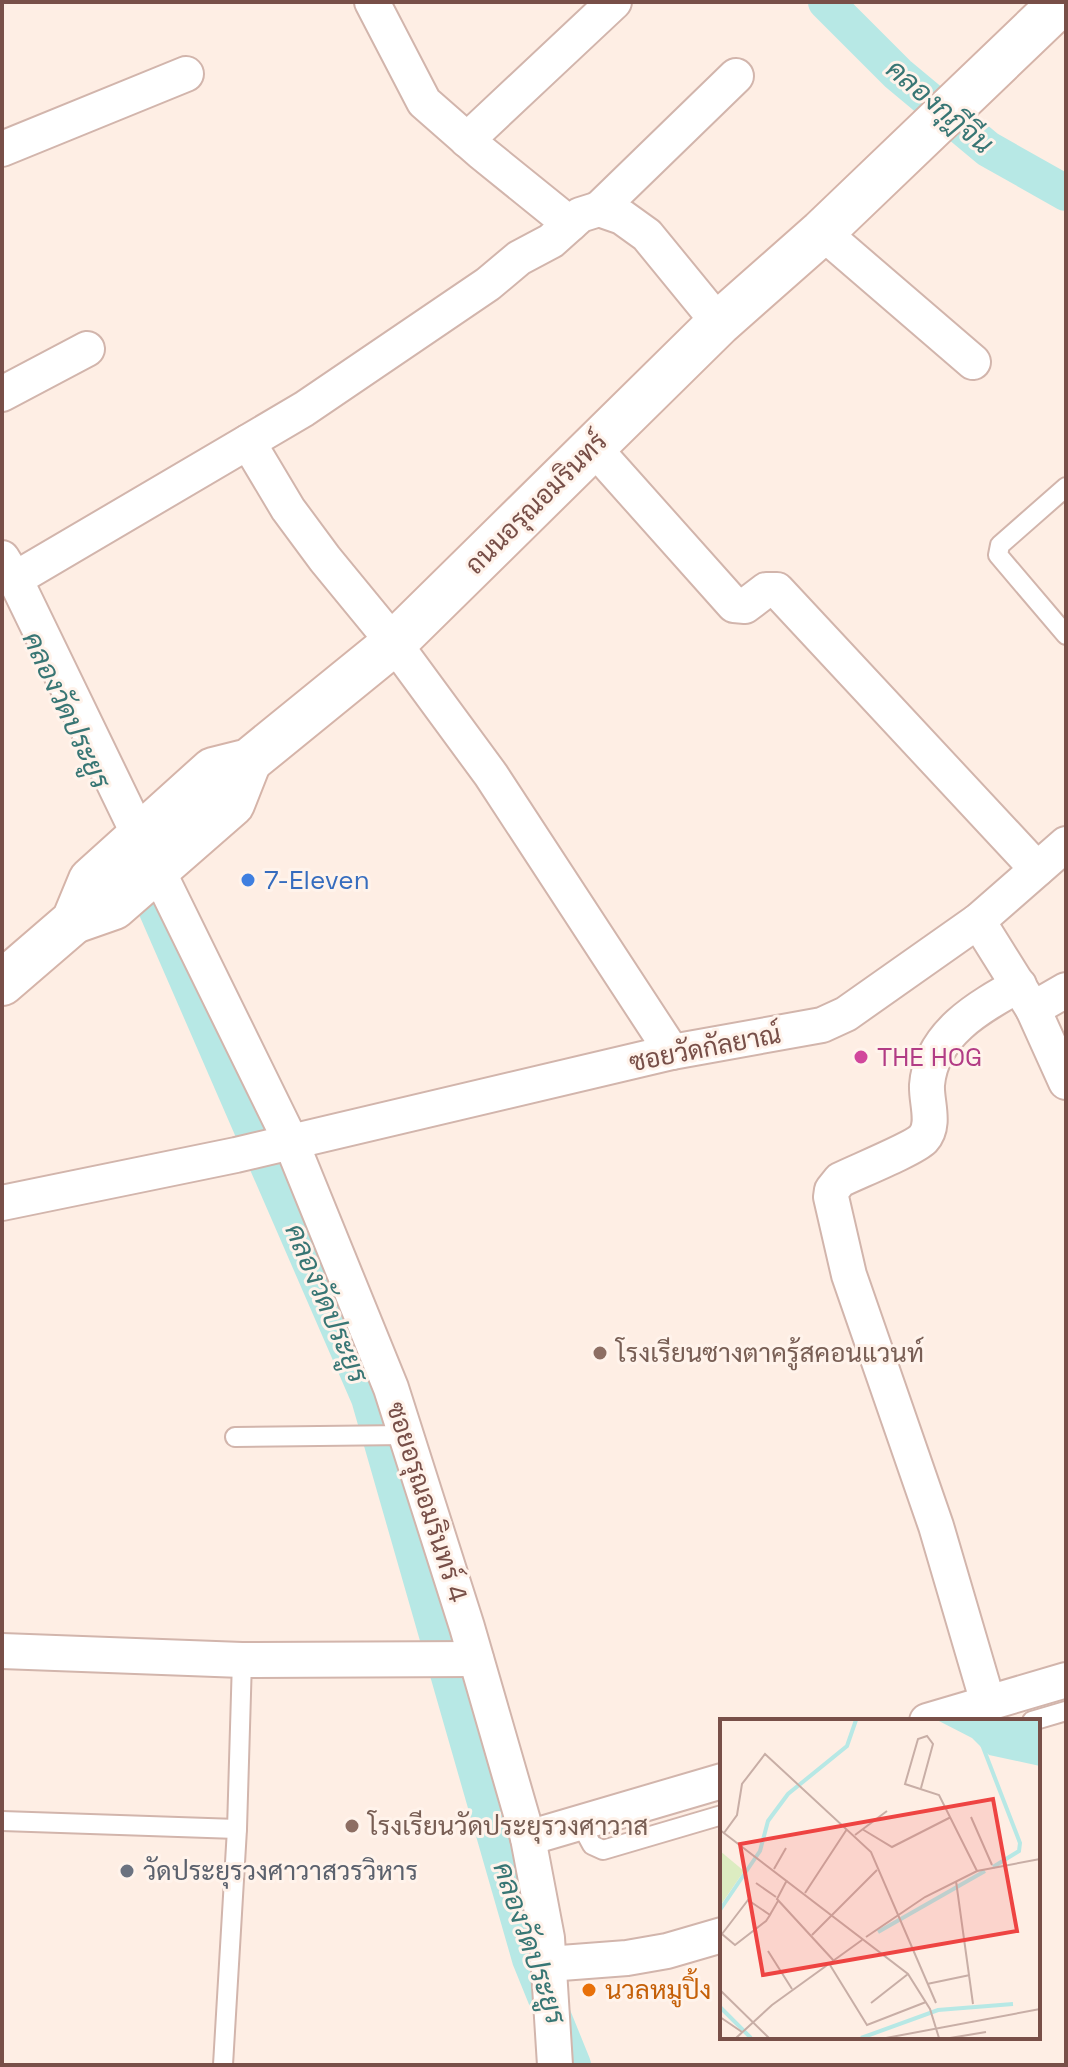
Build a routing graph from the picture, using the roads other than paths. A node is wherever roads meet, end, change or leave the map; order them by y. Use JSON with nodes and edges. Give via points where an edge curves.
{"nodes":[{"id":1,"x":372,"y":2,"type":"edge"},
{"id":2,"x":614,"y":2,"type":"edge"},
{"id":3,"x":1062,"y":2,"type":"edge"},
{"id":4,"x":186,"y":74,"type":"dead end"},
{"id":5,"x":736,"y":76,"type":"dead end"},
{"id":6,"x":467,"y":140,"type":"junction"},
{"id":7,"x":2,"y":149,"type":"edge"},
{"id":8,"x":584,"y":217,"type":"junction"},
{"id":9,"x":822,"y":232,"type":"junction"},
{"id":10,"x":719,"y":323,"type":"junction"},
{"id":11,"x":87,"y":349,"type":"dead end"},
{"id":12,"x":973,"y":362,"type":"dead end"},
{"id":13,"x":2,"y":394,"type":"edge"},
{"id":14,"x":248,"y":442,"type":"junction"},
{"id":15,"x":593,"y":447,"type":"junction"},
{"id":16,"x":1066,"y":487,"type":"edge"},
{"id":17,"x":9,"y":568,"type":"edge"},
{"id":18,"x":1066,"y":635,"type":"edge"},
{"id":19,"x":394,"y":643,"type":"junction"},
{"id":20,"x":1066,"y":844,"type":"edge"},
{"id":21,"x":140,"y":861,"type":"junction"},
{"id":22,"x":1037,"y":869,"type":"junction"},
{"id":23,"x":978,"y":921,"type":"junction"},
{"id":24,"x":2,"y":983,"type":"edge"},
{"id":25,"x":1066,"y":990,"type":"edge"},
{"id":26,"x":1026,"y":997,"type":"junction"},
{"id":27,"x":672,"y":1052,"type":"junction"},
{"id":28,"x":1066,"y":1082,"type":"edge"},
{"id":29,"x":291,"y":1142,"type":"junction"},
{"id":30,"x":2,"y":1203,"type":"edge"},
{"id":31,"x":388,"y":1436,"type":"junction"},
{"id":32,"x":235,"y":1437,"type":"dead end"},
{"id":33,"x":2,"y":1651,"type":"edge"},
{"id":34,"x":476,"y":1659,"type":"junction"},
{"id":35,"x":242,"y":1660,"type":"junction"},
{"id":36,"x":1066,"y":1680,"type":"edge"},
{"id":37,"x":988,"y":1703,"type":"junction"},
{"id":38,"x":1066,"y":1711,"type":"edge"},
{"id":39,"x":934,"y":1719,"type":"edge"},
{"id":40,"x":1039,"y":1719,"type":"edge"},
{"id":41,"x":720,"y":1782,"type":"edge"},
{"id":42,"x":720,"y":1816,"type":"edge"},
{"id":43,"x":2,"y":1821,"type":"edge"},
{"id":44,"x":580,"y":1823,"type":"junction"},
{"id":45,"x":237,"y":1829,"type":"junction"},
{"id":46,"x":528,"y":1838,"type":"junction"},
{"id":47,"x":720,"y":1936,"type":"edge"},
{"id":48,"x":549,"y":1969,"type":"junction"},
{"id":49,"x":223,"y":2065,"type":"edge"},
{"id":50,"x":555,"y":2065,"type":"edge"}],
"edges":[{"from":1,"to":6,"type":"street","via":[[424,102]]},
{"from":2,"to":6,"type":"street"},
{"from":3,"to":9,"type":"main road","name":"ถนนอรุณอมรินทร์"},
{"from":4,"to":7,"type":"street"},
{"from":5,"to":8,"type":"street"},
{"from":6,"to":8,"type":"street"},
{"from":8,"to":10,"type":"street","via":[[622,217],[647,235]]},
{"from":8,"to":14,"type":"street"},
{"from":9,"to":10,"type":"main road","name":"ถนนอรุณอมรินทร์"},
{"from":9,"to":12,"type":"street"},
{"from":10,"to":15,"type":"main road","name":"ถนนอรุณอมรินทร์"},
{"from":11,"to":13,"type":"street"},
{"from":14,"to":17,"type":"street"},
{"from":14,"to":19,"type":"street","via":[[297,522]]},
{"from":15,"to":19,"type":"main road","name":"ถนนอรุณอมรินทร์"},
{"from":15,"to":22,"type":"street","via":[[734,605],[745,606],[766,590],[777,590]]},
{"from":16,"to":18,"type":"lane","via":[[1000,545],[998,555]]},
{"from":17,"to":21,"type":"street","name":"ซอยอรุณอมรินทร์ 4"},
{"from":19,"to":21,"type":"main road","name":"ถนนอรุณอมรินทร์","via":[[249,761],[232,804]]},
{"from":19,"to":27,"type":"street","via":[[491,775]]},
{"from":20,"to":22,"type":"street","name":"ซอยวัดกัลยาณ์"},
{"from":21,"to":24,"type":"main road","via":[[91,880],[74,921]]},
{"from":21,"to":29,"type":"street","name":"ซอยอรุณอมรินทร์ 4"},
{"from":22,"to":23,"type":"street","name":"ซอยวัดกัลยาณ์"},
{"from":23,"to":26,"type":"street"},
{"from":23,"to":27,"type":"street","name":"ซอยวัดกัลยาณ์","via":[[846,1014],[822,1025]]},
{"from":25,"to":26,"type":"street"},
{"from":26,"to":28,"type":"street"},
{"from":26,"to":37,"type":"street","via":[[976,1009],[959,1023],[930,1067],[930,1124],[922,1140],[840,1180],[831,1197],[849,1275],[936,1526]]},
{"from":27,"to":29,"type":"street","name":"ซอยวัดกัลยาณ์"},
{"from":29,"to":30,"type":"street","name":"ซอยวัดกัลยาณ์"},
{"from":29,"to":31,"type":"street","name":"ซอยอรุณอมรินทร์ 4","via":[[391,1388]]},
{"from":31,"to":32,"type":"lane"},
{"from":31,"to":34,"type":"street","name":"ซอยอรุณอมรินทร์ 4"},
{"from":33,"to":35,"type":"street"},
{"from":34,"to":35,"type":"street"},
{"from":34,"to":46,"type":"street","name":"ซอยอรุณอมรินทร์ 4"},
{"from":35,"to":45,"type":"lane"},
{"from":36,"to":37,"type":"street"},
{"from":37,"to":39,"type":"street"},
{"from":38,"to":40,"type":"lane"},
{"from":41,"to":44,"type":"street"},
{"from":42,"to":44,"type":"lane","via":[[603,1850],[592,1845]]},
{"from":43,"to":45,"type":"lane"},
{"from":44,"to":46,"type":"street"},
{"from":45,"to":49,"type":"lane"},
{"from":46,"to":48,"type":"street","name":"ซอยอรุณอมรินทร์ 4"},
{"from":47,"to":48,"type":"street","via":[[667,1951]]},
{"from":48,"to":50,"type":"street","name":"ซอยอรุณอมรินทร์ 4"}]}
